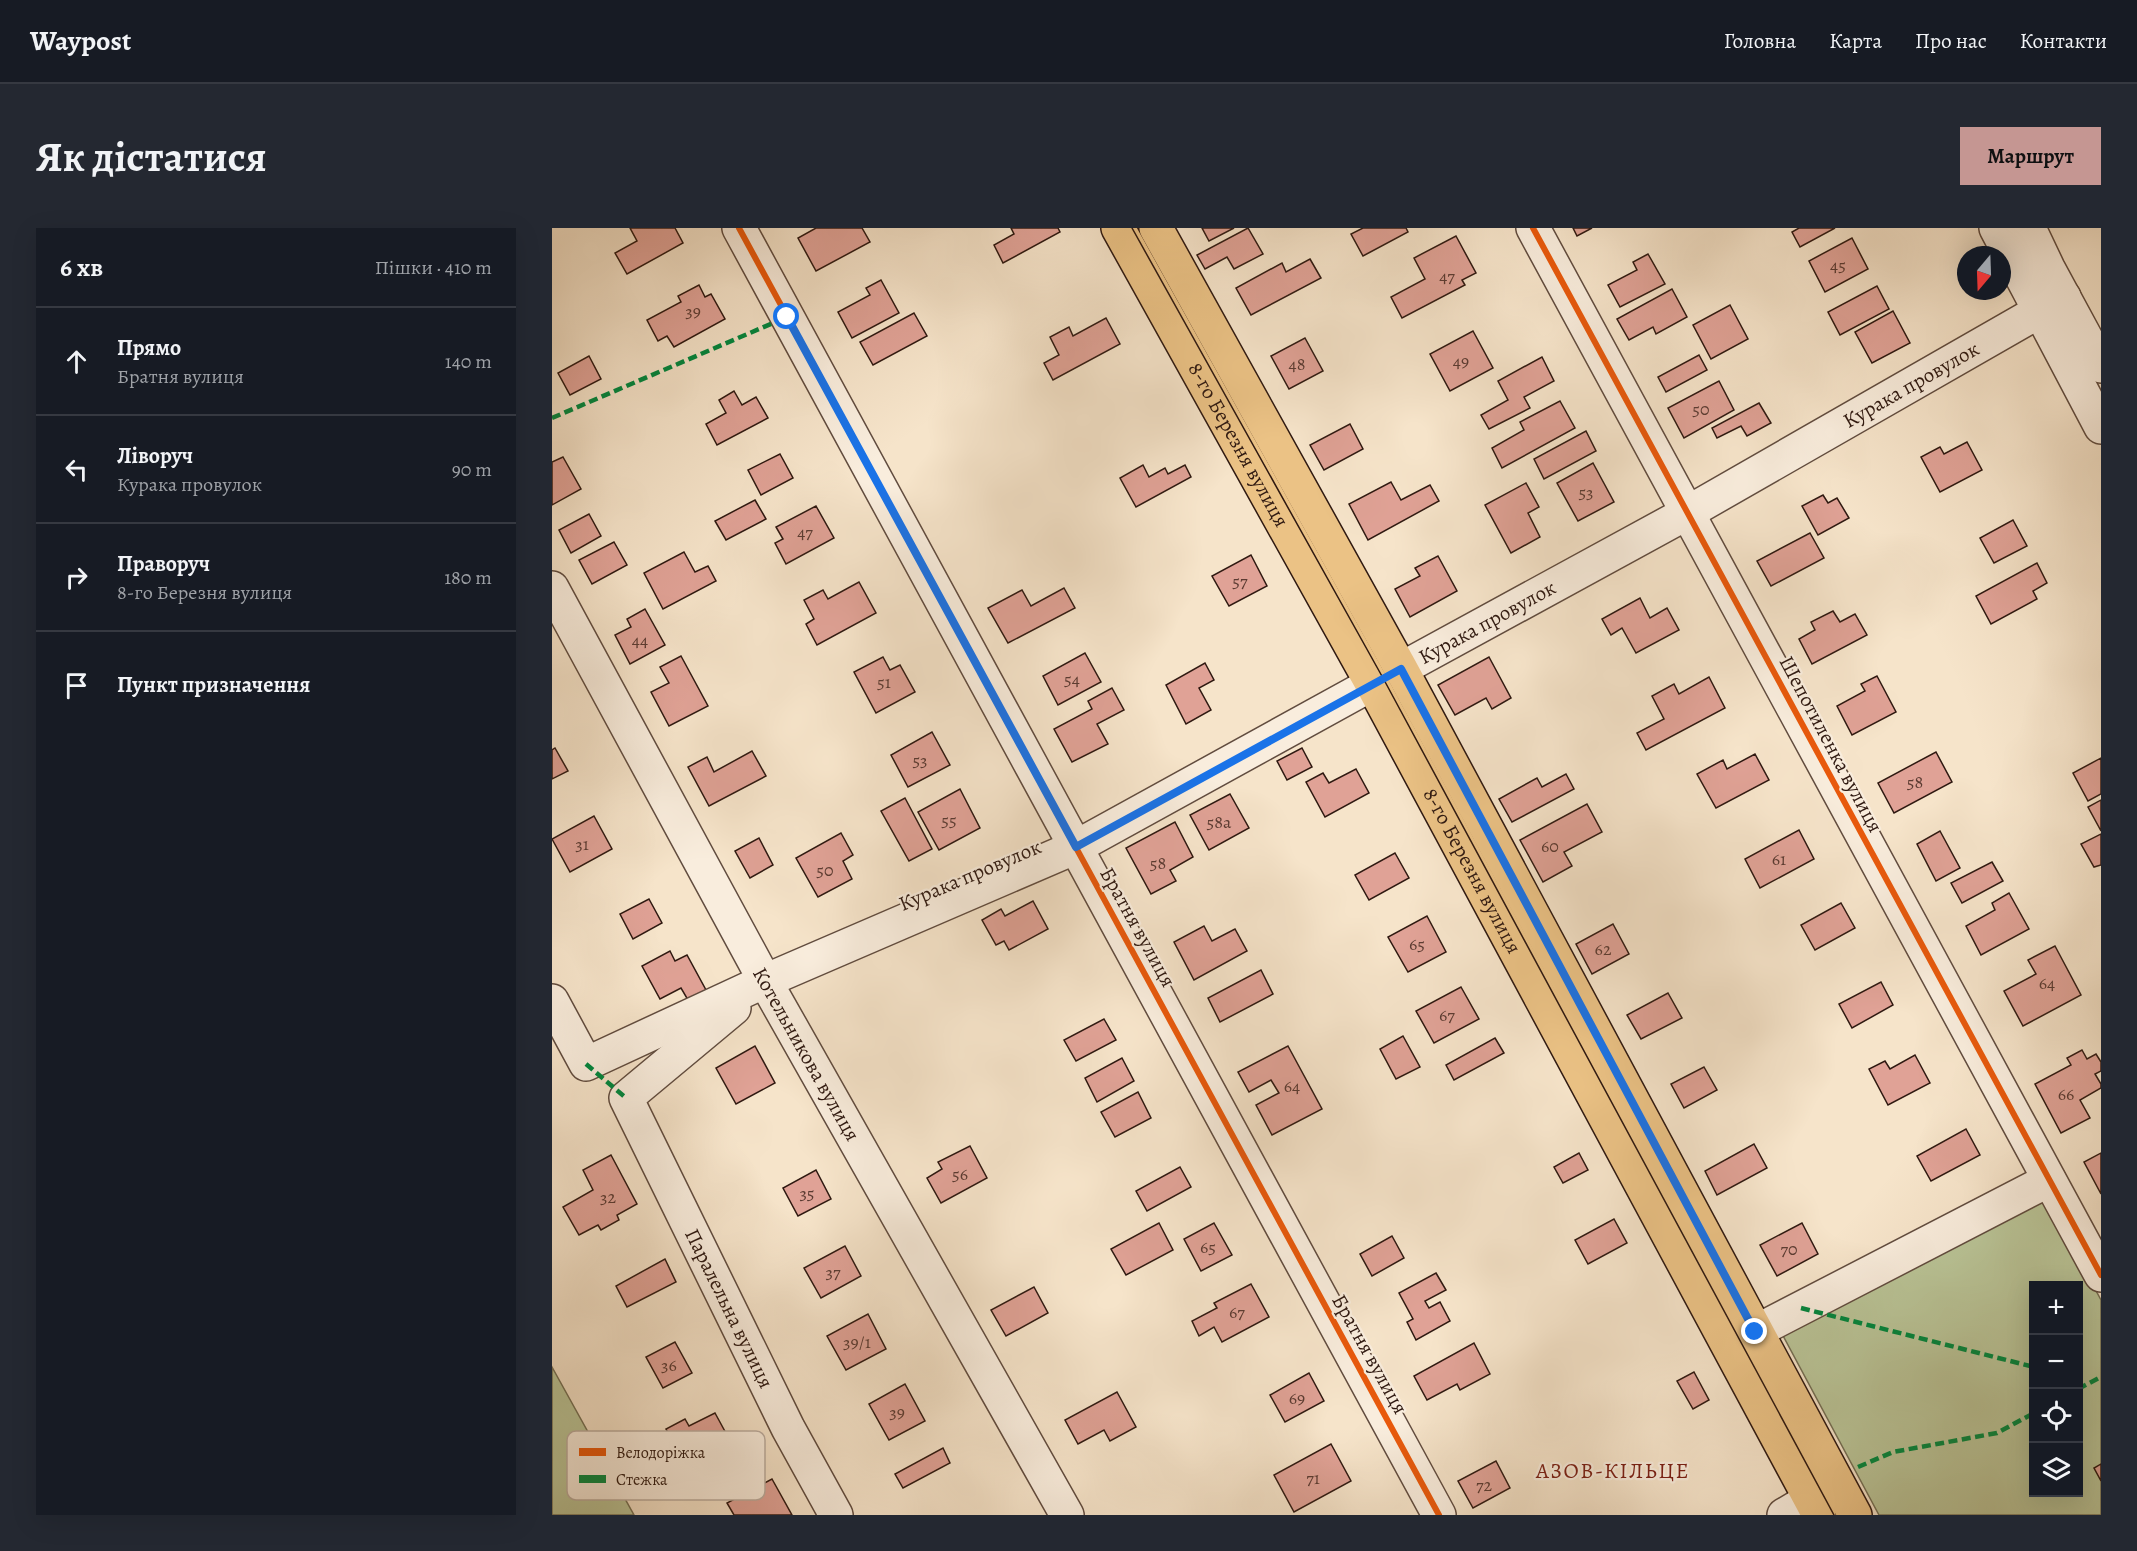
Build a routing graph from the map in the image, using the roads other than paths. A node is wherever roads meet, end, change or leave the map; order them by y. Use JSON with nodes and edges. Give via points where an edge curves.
{"nodes":[{"id":1,"x":739,"y":228,"type":"edge"},
{"id":2,"x":1118,"y":228,"type":"edge"},
{"id":3,"x":1156,"y":228,"type":"edge"},
{"id":4,"x":1533,"y":228,"type":"edge"},
{"id":5,"x":1996,"y":228,"type":"edge"},
{"id":6,"x":2029,"y":228,"type":"edge"},
{"id":7,"x":2051,"y":304,"type":"junction"},
{"id":8,"x":2101,"y":366,"type":"edge"},
{"id":9,"x":2101,"y":427,"type":"edge"},
{"id":10,"x":1687,"y":513,"type":"junction"},
{"id":11,"x":552,"y":588,"type":"edge"},
{"id":12,"x":1401,"y":669,"type":"junction"},
{"id":13,"x":1372,"y":684,"type":"junction"},
{"id":14,"x":1076,"y":847,"type":"junction"},
{"id":15,"x":765,"y":981,"type":"junction"},
{"id":16,"x":552,"y":1001,"type":"edge"},
{"id":17,"x":626,"y":1098,"type":"joint"},
{"id":18,"x":2049,"y":1180,"type":"junction"},
{"id":19,"x":2101,"y":1275,"type":"edge"},
{"id":20,"x":1755,"y":1332,"type":"junction"},
{"id":21,"x":1805,"y":1510,"type":"edge"},
{"id":22,"x":836,"y":1515,"type":"edge"},
{"id":23,"x":1067,"y":1515,"type":"edge"},
{"id":24,"x":1439,"y":1515,"type":"edge"},
{"id":25,"x":1855,"y":1515,"type":"edge"}],
"edges":[{"from":1,"to":14,"type":"street","name":"Братня вулиця"},
{"from":2,"to":13,"type":"main road","name":"8-го Березня вулиця"},
{"from":3,"to":12,"type":"main road","name":"8-го Березня вулиця"},
{"from":4,"to":10,"type":"street","name":"Шепотиленка вулиця"},
{"from":5,"to":7,"type":"street"},
{"from":6,"to":7,"type":"street"},
{"from":7,"to":8,"type":"street"},
{"from":7,"to":9,"type":"street"},
{"from":7,"to":10,"type":"street","name":"Курака провулок"},
{"from":10,"to":12,"type":"street","name":"Курака провулок"},
{"from":10,"to":18,"type":"street","name":"Шепотиленка вулиця"},
{"from":11,"to":15,"type":"street","name":"Котельникова вулиця"},
{"from":12,"to":13,"type":"main road","name":"Курака провулок"},
{"from":12,"to":20,"type":"main road","name":"8-го Березня вулиця"},
{"from":13,"to":14,"type":"street","name":"Курака провулок"},
{"from":13,"to":21,"type":"main road","name":"8-го Березня вулиця"},
{"from":14,"to":15,"type":"street","name":"Курака провулок"},
{"from":14,"to":24,"type":"street","name":"Братня вулиця"},
{"from":15,"to":16,"type":"street","name":"Курака провулок","via":[[586,1064]]},
{"from":15,"to":17,"type":"street","name":"Курака провулок"},
{"from":15,"to":23,"type":"street","name":"Котельникова вулиця"},
{"from":17,"to":22,"type":"street","name":"Паралельна вулиця","via":[[788,1428]]},
{"from":18,"to":19,"type":"street","name":"Шепотиленка вулиця"},
{"from":18,"to":20,"type":"street"},
{"from":20,"to":25,"type":"main road","name":"8-го Березня вулиця"}]}
